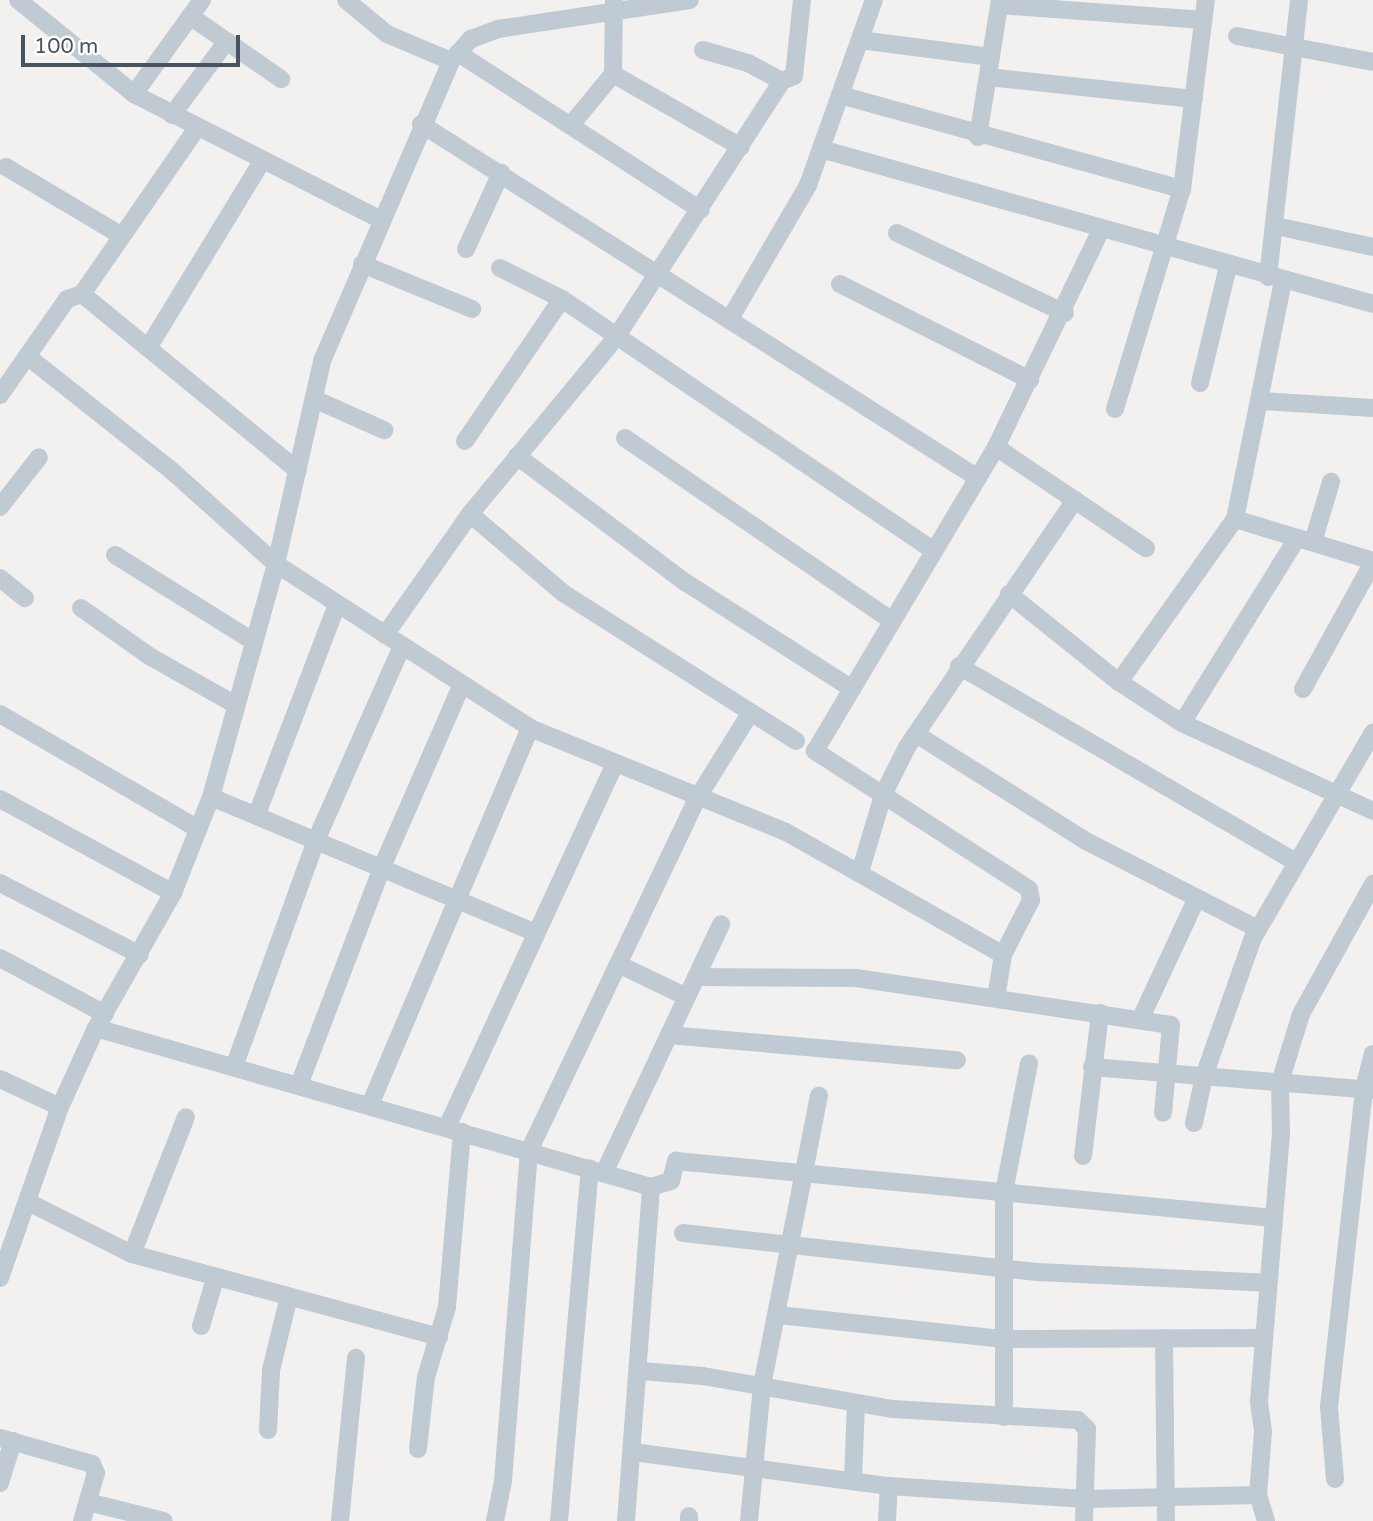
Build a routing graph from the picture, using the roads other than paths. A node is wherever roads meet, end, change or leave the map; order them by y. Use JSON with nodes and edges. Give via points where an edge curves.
{"nodes":[{"id":1,"x":18,"y":0,"type":"edge"},
{"id":2,"x":202,"y":0,"type":"edge"},
{"id":3,"x":346,"y":0,"type":"edge"},
{"id":4,"x":690,"y":0,"type":"edge"},
{"id":5,"x":802,"y":0,"type":"edge"},
{"id":6,"x":874,"y":0,"type":"edge"},
{"id":7,"x":1206,"y":0,"type":"edge"},
{"id":8,"x":1298,"y":0,"type":"edge"},
{"id":9,"x":999,"y":3,"type":"edge"},
{"id":10,"x":614,"y":6,"type":"edge"},
{"id":11,"x":190,"y":16,"type":"junction"},
{"id":12,"x":1203,"y":20,"type":"junction"},
{"id":13,"x":1237,"y":36,"type":"dead end"},
{"id":14,"x":860,"y":40,"type":"junction"},
{"id":15,"x":227,"y":41,"type":"junction"},
{"id":16,"x":1295,"y":45,"type":"junction"},
{"id":17,"x":704,"y":50,"type":"dead end"},
{"id":18,"x":455,"y":57,"type":"junction"},
{"id":19,"x":991,"y":57,"type":"junction"},
{"id":20,"x":1373,"y":62,"type":"edge"},
{"id":21,"x":613,"y":74,"type":"junction"},
{"id":22,"x":988,"y":77,"type":"junction"},
{"id":23,"x":281,"y":79,"type":"dead end"},
{"id":24,"x":782,"y":81,"type":"junction"},
{"id":25,"x":134,"y":94,"type":"junction"},
{"id":26,"x":840,"y":95,"type":"junction"},
{"id":27,"x":1194,"y":99,"type":"junction"},
{"id":28,"x":172,"y":115,"type":"junction"},
{"id":29,"x":421,"y":124,"type":"junction"},
{"id":30,"x":571,"y":125,"type":"junction"},
{"id":31,"x":197,"y":128,"type":"junction"},
{"id":32,"x":978,"y":137,"type":"junction"},
{"id":33,"x":741,"y":147,"type":"junction"},
{"id":34,"x":821,"y":149,"type":"junction"},
{"id":35,"x":262,"y":161,"type":"junction"},
{"id":36,"x":6,"y":167,"type":"dead end"},
{"id":37,"x":500,"y":173,"type":"junction"},
{"id":38,"x":1182,"y":189,"type":"junction"},
{"id":39,"x":701,"y":210,"type":"junction"},
{"id":40,"x":381,"y":220,"type":"junction"},
{"id":41,"x":1276,"y":226,"type":"junction"},
{"id":42,"x":1102,"y":228,"type":"junction"},
{"id":43,"x":897,"y":233,"type":"dead end"},
{"id":44,"x":122,"y":236,"type":"junction"},
{"id":45,"x":1169,"y":247,"type":"junction"},
{"id":46,"x":1373,"y":247,"type":"edge"},
{"id":47,"x":466,"y":249,"type":"dead end"},
{"id":48,"x":362,"y":264,"type":"junction"},
{"id":49,"x":1228,"y":265,"type":"junction"},
{"id":50,"x":500,"y":268,"type":"dead end"},
{"id":51,"x":662,"y":272,"type":"junction"},
{"id":52,"x":1276,"y":279,"type":"junction"},
{"id":53,"x":840,"y":284,"type":"dead end"},
{"id":54,"x":82,"y":294,"type":"junction"},
{"id":55,"x":562,"y":299,"type":"junction"},
{"id":56,"x":1373,"y":304,"type":"edge"},
{"id":57,"x":472,"y":309,"type":"dead end"},
{"id":58,"x":1065,"y":313,"type":"junction"},
{"id":59,"x":731,"y":317,"type":"junction"},
{"id":60,"x":615,"y":339,"type":"junction"},
{"id":61,"x":148,"y":348,"type":"junction"},
{"id":62,"x":27,"y":356,"type":"junction"},
{"id":63,"x":1030,"y":380,"type":"junction"},
{"id":64,"x":1200,"y":383,"type":"dead end"},
{"id":65,"x":0,"y":395,"type":"edge"},
{"id":66,"x":314,"y":399,"type":"junction"},
{"id":67,"x":1262,"y":401,"type":"junction"},
{"id":68,"x":1373,"y":408,"type":"edge"},
{"id":69,"x":1115,"y":409,"type":"dead end"},
{"id":70,"x":384,"y":430,"type":"dead end"},
{"id":71,"x":625,"y":438,"type":"dead end"},
{"id":72,"x":465,"y":441,"type":"dead end"},
{"id":73,"x":996,"y":447,"type":"junction"},
{"id":74,"x":516,"y":456,"type":"junction"},
{"id":75,"x":39,"y":457,"type":"dead end"},
{"id":76,"x":298,"y":471,"type":"junction"},
{"id":77,"x":978,"y":478,"type":"junction"},
{"id":78,"x":1331,"y":482,"type":"dead end"},
{"id":79,"x":1075,"y":500,"type":"junction"},
{"id":80,"x":0,"y":507,"type":"edge"},
{"id":81,"x":470,"y":514,"type":"junction"},
{"id":82,"x":1235,"y":519,"type":"junction"},
{"id":83,"x":1305,"y":540,"type":"junction"},
{"id":84,"x":1146,"y":548,"type":"dead end"},
{"id":85,"x":934,"y":551,"type":"junction"},
{"id":86,"x":115,"y":555,"type":"dead end"},
{"id":87,"x":1373,"y":562,"type":"edge"},
{"id":88,"x":276,"y":564,"type":"junction"},
{"id":89,"x":0,"y":578,"type":"edge"},
{"id":90,"x":1009,"y":594,"type":"junction"},
{"id":91,"x":25,"y":598,"type":"dead end"},
{"id":92,"x":337,"y":604,"type":"junction"},
{"id":93,"x":81,"y":608,"type":"dead end"},
{"id":94,"x":892,"y":621,"type":"junction"},
{"id":95,"x":385,"y":635,"type":"junction"},
{"id":96,"x":254,"y":642,"type":"junction"},
{"id":97,"x":402,"y":646,"type":"junction"},
{"id":98,"x":959,"y":666,"type":"junction"},
{"id":99,"x":1119,"y":682,"type":"junction"},
{"id":100,"x":462,"y":684,"type":"junction"},
{"id":101,"x":852,"y":689,"type":"junction"},
{"id":102,"x":1303,"y":689,"type":"dead end"},
{"id":103,"x":236,"y":705,"type":"junction"},
{"id":104,"x":0,"y":714,"type":"edge"},
{"id":105,"x":749,"y":715,"type":"junction"},
{"id":106,"x":1182,"y":723,"type":"junction"},
{"id":107,"x":530,"y":728,"type":"junction"},
{"id":108,"x":1373,"y":733,"type":"edge"},
{"id":109,"x":916,"y":734,"type":"junction"},
{"id":110,"x":796,"y":741,"type":"dead end"},
{"id":111,"x":615,"y":764,"type":"junction"},
{"id":112,"x":883,"y":794,"type":"junction"},
{"id":113,"x":211,"y":797,"type":"junction"},
{"id":114,"x":698,"y":797,"type":"junction"},
{"id":115,"x":1334,"y":798,"type":"junction"},
{"id":116,"x":0,"y":799,"type":"edge"},
{"id":117,"x":1373,"y":811,"type":"edge"},
{"id":118,"x":257,"y":814,"type":"junction"},
{"id":119,"x":198,"y":829,"type":"junction"},
{"id":120,"x":317,"y":838,"type":"junction"},
{"id":121,"x":1296,"y":862,"type":"junction"},
{"id":122,"x":383,"y":865,"type":"junction"},
{"id":123,"x":861,"y":870,"type":"junction"},
{"id":124,"x":0,"y":883,"type":"edge"},
{"id":125,"x":1373,"y":884,"type":"edge"},
{"id":126,"x":173,"y":893,"type":"junction"},
{"id":127,"x":1197,"y":898,"type":"junction"},
{"id":128,"x":458,"y":899,"type":"junction"},
{"id":129,"x":721,"y":923,"type":"dead end"},
{"id":130,"x":1258,"y":929,"type":"junction"},
{"id":131,"x":537,"y":933,"type":"junction"},
{"id":132,"x":140,"y":955,"type":"junction"},
{"id":133,"x":1003,"y":955,"type":"junction"},
{"id":134,"x":0,"y":958,"type":"edge"},
{"id":135,"x":618,"y":964,"type":"junction"},
{"id":136,"x":696,"y":977,"type":"junction"},
{"id":137,"x":687,"y":997,"type":"junction"},
{"id":138,"x":996,"y":998,"type":"junction"},
{"id":139,"x":1100,"y":1013,"type":"junction"},
{"id":140,"x":1140,"y":1020,"type":"junction"},
{"id":141,"x":100,"y":1021,"type":"junction"},
{"id":142,"x":669,"y":1035,"type":"junction"},
{"id":143,"x":1373,"y":1055,"type":"edge"},
{"id":144,"x":957,"y":1060,"type":"dead end"},
{"id":145,"x":1029,"y":1063,"type":"dead end"},
{"id":146,"x":234,"y":1067,"type":"junction"},
{"id":147,"x":1092,"y":1067,"type":"junction"},
{"id":148,"x":1166,"y":1073,"type":"junction"},
{"id":149,"x":1204,"y":1076,"type":"junction"},
{"id":150,"x":0,"y":1079,"type":"edge"},
{"id":151,"x":1280,"y":1082,"type":"junction"},
{"id":152,"x":299,"y":1085,"type":"junction"},
{"id":153,"x":1368,"y":1090,"type":"edge"},
{"id":154,"x":819,"y":1096,"type":"dead end"},
{"id":155,"x":370,"y":1105,"type":"junction"},
{"id":156,"x":60,"y":1107,"type":"junction"},
{"id":157,"x":1163,"y":1113,"type":"dead end"},
{"id":158,"x":186,"y":1117,"type":"dead end"},
{"id":159,"x":1194,"y":1123,"type":"dead end"},
{"id":160,"x":455,"y":1130,"type":"junction"},
{"id":161,"x":529,"y":1151,"type":"junction"},
{"id":162,"x":1083,"y":1156,"type":"dead end"},
{"id":163,"x":597,"y":1170,"type":"junction"},
{"id":164,"x":803,"y":1172,"type":"junction"},
{"id":165,"x":652,"y":1187,"type":"junction"},
{"id":166,"x":1004,"y":1192,"type":"junction"},
{"id":167,"x":28,"y":1202,"type":"junction"},
{"id":168,"x":1273,"y":1218,"type":"junction"},
{"id":169,"x":683,"y":1233,"type":"dead end"},
{"id":170,"x":791,"y":1245,"type":"junction"},
{"id":171,"x":132,"y":1254,"type":"junction"},
{"id":172,"x":1002,"y":1268,"type":"junction"},
{"id":173,"x":0,"y":1278,"type":"edge"},
{"id":174,"x":215,"y":1279,"type":"junction"},
{"id":175,"x":1267,"y":1283,"type":"junction"},
{"id":176,"x":288,"y":1300,"type":"junction"},
{"id":177,"x":778,"y":1315,"type":"junction"},
{"id":178,"x":201,"y":1326,"type":"dead end"},
{"id":179,"x":439,"y":1338,"type":"junction"},
{"id":180,"x":1164,"y":1338,"type":"junction"},
{"id":181,"x":1262,"y":1338,"type":"junction"},
{"id":182,"x":1002,"y":1339,"type":"junction"},
{"id":183,"x":356,"y":1358,"type":"dead end"},
{"id":184,"x":641,"y":1371,"type":"junction"},
{"id":185,"x":762,"y":1386,"type":"junction"},
{"id":186,"x":856,"y":1404,"type":"junction"},
{"id":187,"x":1004,"y":1417,"type":"junction"},
{"id":188,"x":268,"y":1430,"type":"dead end"},
{"id":189,"x":6,"y":1439,"type":"edge"},
{"id":190,"x":418,"y":1449,"type":"dead end"},
{"id":191,"x":633,"y":1452,"type":"junction"},
{"id":192,"x":752,"y":1468,"type":"junction"},
{"id":193,"x":1335,"y":1479,"type":"dead end"},
{"id":194,"x":853,"y":1481,"type":"junction"},
{"id":195,"x":0,"y":1483,"type":"edge"},
{"id":196,"x":889,"y":1486,"type":"junction"},
{"id":197,"x":1258,"y":1495,"type":"junction"},
{"id":198,"x":1167,"y":1497,"type":"junction"},
{"id":199,"x":1086,"y":1499,"type":"junction"},
{"id":200,"x":88,"y":1502,"type":"junction"},
{"id":201,"x":82,"y":1521,"type":"edge"},
{"id":202,"x":164,"y":1521,"type":"edge"},
{"id":203,"x":340,"y":1521,"type":"edge"},
{"id":204,"x":495,"y":1521,"type":"edge"},
{"id":205,"x":559,"y":1521,"type":"edge"},
{"id":206,"x":626,"y":1521,"type":"edge"},
{"id":207,"x":749,"y":1521,"type":"edge"},
{"id":208,"x":887,"y":1521,"type":"edge"},
{"id":209,"x":1084,"y":1521,"type":"edge"},
{"id":210,"x":1166,"y":1521,"type":"edge"},
{"id":211,"x":1266,"y":1521,"type":"edge"}],
"edges":[{"from":1,"to":25,"type":"street"},
{"from":2,"to":11,"type":"street"},
{"from":3,"to":18,"type":"street","via":[[387,34]]},
{"from":4,"to":10,"type":"street"},
{"from":5,"to":24,"type":"street","via":[[797,67]]},
{"from":6,"to":14,"type":"street"},
{"from":7,"to":12,"type":"street"},
{"from":8,"to":16,"type":"street"},
{"from":9,"to":12,"type":"street"},
{"from":9,"to":19,"type":"street"},
{"from":10,"to":18,"type":"street","via":[[498,29],[471,39]]},
{"from":10,"to":21,"type":"street"},
{"from":11,"to":15,"type":"street"},
{"from":11,"to":25,"type":"street"},
{"from":12,"to":27,"type":"street"},
{"from":13,"to":16,"type":"street"},
{"from":14,"to":19,"type":"street"},
{"from":14,"to":26,"type":"street"},
{"from":15,"to":23,"type":"street"},
{"from":15,"to":28,"type":"street"},
{"from":16,"to":20,"type":"street"},
{"from":16,"to":41,"type":"street"},
{"from":17,"to":24,"type":"street","via":[[748,63]]},
{"from":18,"to":29,"type":"street"},
{"from":18,"to":30,"type":"street"},
{"from":19,"to":22,"type":"street"},
{"from":21,"to":30,"type":"street"},
{"from":21,"to":33,"type":"street"},
{"from":22,"to":27,"type":"street"},
{"from":22,"to":32,"type":"street"},
{"from":24,"to":33,"type":"street"},
{"from":25,"to":28,"type":"street"},
{"from":26,"to":32,"type":"street"},
{"from":26,"to":34,"type":"street"},
{"from":27,"to":38,"type":"street"},
{"from":28,"to":31,"type":"street"},
{"from":29,"to":37,"type":"street"},
{"from":29,"to":40,"type":"street"},
{"from":30,"to":39,"type":"street"},
{"from":31,"to":35,"type":"street"},
{"from":31,"to":44,"type":"street"},
{"from":32,"to":38,"type":"street"},
{"from":33,"to":39,"type":"street"},
{"from":34,"to":42,"type":"street"},
{"from":34,"to":59,"type":"street","via":[[808,185]]},
{"from":35,"to":40,"type":"street"},
{"from":35,"to":61,"type":"street"},
{"from":36,"to":44,"type":"street"},
{"from":37,"to":47,"type":"street"},
{"from":37,"to":51,"type":"street"},
{"from":38,"to":45,"type":"street"},
{"from":39,"to":51,"type":"street"},
{"from":40,"to":48,"type":"street"},
{"from":41,"to":46,"type":"street"},
{"from":41,"to":52,"type":"street"},
{"from":42,"to":45,"type":"street"},
{"from":42,"to":58,"type":"street"},
{"from":43,"to":58,"type":"street"},
{"from":44,"to":54,"type":"street"},
{"from":45,"to":49,"type":"street"},
{"from":45,"to":69,"type":"street"},
{"from":48,"to":57,"type":"street"},
{"from":48,"to":66,"type":"street","via":[[322,361]]},
{"from":49,"to":52,"type":"street"},
{"from":49,"to":64,"type":"street"},
{"from":50,"to":55,"type":"street"},
{"from":51,"to":59,"type":"street"},
{"from":51,"to":60,"type":"street"},
{"from":52,"to":56,"type":"street"},
{"from":52,"to":67,"type":"street"},
{"from":53,"to":63,"type":"street"},
{"from":54,"to":61,"type":"street"},
{"from":54,"to":62,"type":"street","via":[[66,299]]},
{"from":55,"to":60,"type":"street"},
{"from":55,"to":72,"type":"street"},
{"from":58,"to":63,"type":"street"},
{"from":59,"to":77,"type":"street"},
{"from":60,"to":74,"type":"street"},
{"from":60,"to":85,"type":"street"},
{"from":61,"to":76,"type":"street"},
{"from":62,"to":65,"type":"street"},
{"from":62,"to":88,"type":"street","via":[[172,471]]},
{"from":63,"to":73,"type":"street"},
{"from":66,"to":70,"type":"street"},
{"from":66,"to":76,"type":"street"},
{"from":67,"to":68,"type":"street"},
{"from":67,"to":82,"type":"street"},
{"from":71,"to":94,"type":"street"},
{"from":73,"to":77,"type":"street"},
{"from":73,"to":79,"type":"street"},
{"from":74,"to":81,"type":"street"},
{"from":74,"to":101,"type":"street","via":[[685,582]]},
{"from":75,"to":80,"type":"street"},
{"from":76,"to":88,"type":"street"},
{"from":77,"to":85,"type":"street"},
{"from":78,"to":83,"type":"street"},
{"from":79,"to":84,"type":"street"},
{"from":79,"to":90,"type":"street"},
{"from":81,"to":95,"type":"street"},
{"from":81,"to":105,"type":"street","via":[[563,593]]},
{"from":82,"to":83,"type":"street"},
{"from":82,"to":99,"type":"street"},
{"from":83,"to":87,"type":"street"},
{"from":83,"to":106,"type":"street"},
{"from":85,"to":94,"type":"street"},
{"from":86,"to":96,"type":"street"},
{"from":87,"to":102,"type":"street"},
{"from":88,"to":92,"type":"street"},
{"from":88,"to":96,"type":"street"},
{"from":89,"to":91,"type":"street"},
{"from":90,"to":98,"type":"street"},
{"from":90,"to":99,"type":"street"},
{"from":92,"to":95,"type":"street"},
{"from":92,"to":118,"type":"street"},
{"from":93,"to":103,"type":"street","via":[[151,657]]},
{"from":94,"to":101,"type":"street"},
{"from":95,"to":97,"type":"street"},
{"from":96,"to":103,"type":"street"},
{"from":97,"to":100,"type":"street"},
{"from":97,"to":120,"type":"street"},
{"from":98,"to":109,"type":"street"},
{"from":98,"to":121,"type":"street"},
{"from":99,"to":106,"type":"street"},
{"from":100,"to":107,"type":"street"},
{"from":100,"to":122,"type":"street"},
{"from":101,"to":112,"type":"street","via":[[815,751]]},
{"from":103,"to":113,"type":"street"},
{"from":104,"to":119,"type":"street"},
{"from":105,"to":110,"type":"street"},
{"from":105,"to":114,"type":"street"},
{"from":106,"to":115,"type":"street"},
{"from":107,"to":111,"type":"street"},
{"from":107,"to":128,"type":"street"},
{"from":108,"to":115,"type":"street"},
{"from":109,"to":112,"type":"street"},
{"from":109,"to":127,"type":"street","via":[[1086,841]]},
{"from":111,"to":114,"type":"street"},
{"from":111,"to":131,"type":"street"},
{"from":112,"to":123,"type":"street"},
{"from":112,"to":133,"type":"street","via":[[1029,889],[1031,900]]},
{"from":113,"to":118,"type":"street"},
{"from":113,"to":119,"type":"street"},
{"from":114,"to":123,"type":"street","via":[[786,832]]},
{"from":114,"to":135,"type":"street"},
{"from":115,"to":117,"type":"street"},
{"from":115,"to":121,"type":"street"},
{"from":116,"to":126,"type":"street"},
{"from":118,"to":120,"type":"street"},
{"from":119,"to":126,"type":"street"},
{"from":120,"to":122,"type":"street"},
{"from":120,"to":146,"type":"street"},
{"from":121,"to":130,"type":"street"},
{"from":122,"to":128,"type":"street"},
{"from":122,"to":152,"type":"street"},
{"from":123,"to":133,"type":"street"},
{"from":124,"to":132,"type":"street"},
{"from":125,"to":151,"type":"street","via":[[1301,1014]]},
{"from":126,"to":132,"type":"street"},
{"from":127,"to":130,"type":"street"},
{"from":127,"to":140,"type":"street"},
{"from":128,"to":131,"type":"street"},
{"from":128,"to":155,"type":"street"},
{"from":129,"to":136,"type":"street"},
{"from":130,"to":149,"type":"street"},
{"from":131,"to":160,"type":"street"},
{"from":132,"to":141,"type":"street"},
{"from":133,"to":138,"type":"street"},
{"from":134,"to":141,"type":"street"},
{"from":135,"to":137,"type":"street"},
{"from":135,"to":161,"type":"street"},
{"from":136,"to":137,"type":"street"},
{"from":136,"to":138,"type":"street","via":[[856,978]]},
{"from":137,"to":142,"type":"street"},
{"from":138,"to":139,"type":"street"},
{"from":139,"to":140,"type":"street"},
{"from":139,"to":147,"type":"street"},
{"from":140,"to":148,"type":"street","via":[[1171,1025]]},
{"from":141,"to":146,"type":"street"},
{"from":141,"to":156,"type":"street"},
{"from":142,"to":144,"type":"street"},
{"from":142,"to":163,"type":"street"},
{"from":143,"to":153,"type":"street"},
{"from":145,"to":166,"type":"street"},
{"from":146,"to":152,"type":"street"},
{"from":147,"to":148,"type":"street"},
{"from":147,"to":162,"type":"street"},
{"from":148,"to":149,"type":"street"},
{"from":148,"to":157,"type":"street"},
{"from":149,"to":151,"type":"street"},
{"from":149,"to":159,"type":"street"},
{"from":150,"to":156,"type":"street"},
{"from":151,"to":153,"type":"street"},
{"from":151,"to":168,"type":"street"},
{"from":152,"to":155,"type":"street"},
{"from":153,"to":193,"type":"street","via":[[1329,1407]]},
{"from":154,"to":164,"type":"street"},
{"from":155,"to":160,"type":"street"},
{"from":156,"to":167,"type":"street"},
{"from":158,"to":171,"type":"street"},
{"from":160,"to":161,"type":"street"},
{"from":160,"to":179,"type":"street"},
{"from":161,"to":163,"type":"street"},
{"from":161,"to":204,"type":"street","via":[[503,1480]]},
{"from":163,"to":165,"type":"street"},
{"from":163,"to":205,"type":"street"},
{"from":164,"to":165,"type":"street","via":[[676,1161],[671,1181]]},
{"from":164,"to":166,"type":"street"},
{"from":164,"to":170,"type":"street"},
{"from":165,"to":184,"type":"street"},
{"from":166,"to":168,"type":"street"},
{"from":166,"to":172,"type":"street"},
{"from":167,"to":171,"type":"street"},
{"from":167,"to":173,"type":"street"},
{"from":168,"to":175,"type":"street"},
{"from":169,"to":170,"type":"street"},
{"from":170,"to":172,"type":"street"},
{"from":170,"to":177,"type":"street"},
{"from":171,"to":174,"type":"street"},
{"from":172,"to":175,"type":"street"},
{"from":172,"to":182,"type":"street"},
{"from":174,"to":176,"type":"street"},
{"from":174,"to":178,"type":"street"},
{"from":175,"to":181,"type":"street"},
{"from":176,"to":179,"type":"street"},
{"from":176,"to":188,"type":"street","via":[[271,1370]]},
{"from":177,"to":182,"type":"street"},
{"from":177,"to":185,"type":"street"},
{"from":179,"to":190,"type":"street","via":[[426,1377]]},
{"from":180,"to":181,"type":"street"},
{"from":180,"to":182,"type":"street"},
{"from":180,"to":198,"type":"street"},
{"from":181,"to":197,"type":"street"},
{"from":182,"to":187,"type":"street"},
{"from":183,"to":203,"type":"street"},
{"from":184,"to":185,"type":"street"},
{"from":184,"to":191,"type":"street"},
{"from":185,"to":186,"type":"street"},
{"from":185,"to":192,"type":"street"},
{"from":186,"to":187,"type":"street"},
{"from":186,"to":194,"type":"street"},
{"from":187,"to":199,"type":"street","via":[[1078,1419],[1087,1429]]},
{"from":189,"to":195,"type":"street"},
{"from":189,"to":200,"type":"street","via":[[92,1464],[96,1473]]},
{"from":191,"to":192,"type":"street"},
{"from":191,"to":206,"type":"street"},
{"from":192,"to":194,"type":"street"},
{"from":192,"to":207,"type":"street"},
{"from":194,"to":196,"type":"street"},
{"from":196,"to":199,"type":"street"},
{"from":196,"to":208,"type":"street"},
{"from":197,"to":198,"type":"street"},
{"from":197,"to":211,"type":"street"},
{"from":198,"to":199,"type":"street"},
{"from":198,"to":210,"type":"street"},
{"from":199,"to":209,"type":"street"},
{"from":200,"to":201,"type":"street"},
{"from":200,"to":202,"type":"street"}]}
